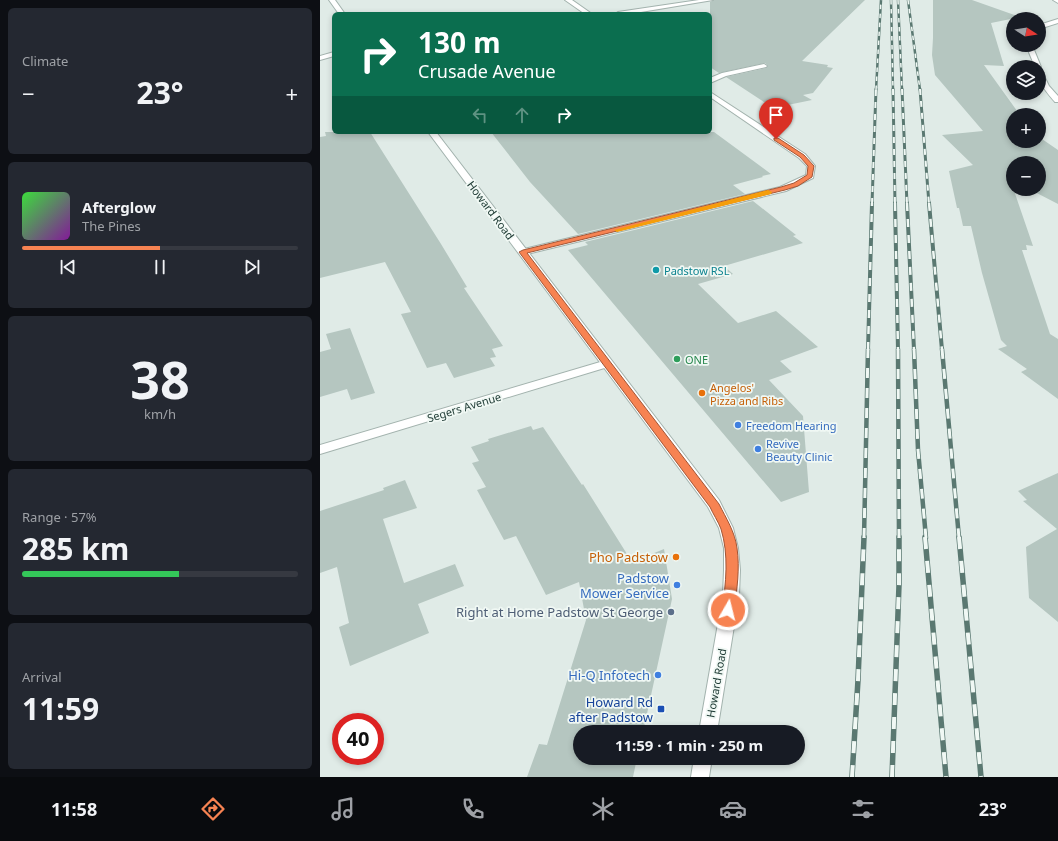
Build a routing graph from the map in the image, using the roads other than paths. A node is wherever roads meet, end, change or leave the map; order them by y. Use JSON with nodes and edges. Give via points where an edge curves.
{"nodes":[{"id":1,"x":332,"y":0,"type":"edge"},
{"id":2,"x":568,"y":0,"type":"edge"},
{"id":3,"x":710,"y":0,"type":"edge"},
{"id":4,"x":341,"y":12,"type":"edge"},
{"id":5,"x":586,"y":12,"type":"edge"},
{"id":6,"x":631,"y":12,"type":"edge"},
{"id":7,"x":1058,"y":21,"type":"edge"},
{"id":8,"x":1046,"y":25,"type":"edge"},
{"id":9,"x":332,"y":55,"type":"edge"},
{"id":10,"x":320,"y":58,"type":"edge"},
{"id":11,"x":332,"y":60,"type":"edge"},
{"id":12,"x":320,"y":62,"type":"edge"},
{"id":13,"x":764,"y":66,"type":"dead end"},
{"id":14,"x":712,"y":80,"type":"edge"},
{"id":15,"x":1046,"y":87,"type":"edge"},
{"id":16,"x":712,"y":95,"type":"edge"},
{"id":17,"x":1058,"y":100,"type":"edge"},
{"id":18,"x":434,"y":134,"type":"edge"},
{"id":19,"x":523,"y":252,"type":"junction"},
{"id":20,"x":607,"y":364,"type":"junction"},
{"id":21,"x":320,"y":450,"type":"edge"},
{"id":22,"x":709,"y":725,"type":"edge"},
{"id":23,"x":702,"y":765,"type":"edge"},
{"id":24,"x":700,"y":777,"type":"edge"}],
"edges":[{"from":1,"to":4,"type":"street"},
{"from":2,"to":5,"type":"street"},
{"from":3,"to":6,"type":"street"},
{"from":7,"to":8,"type":"street"},
{"from":9,"to":10,"type":"street"},
{"from":11,"to":12,"type":"street"},
{"from":13,"to":14,"type":"street","via":[[724,74]]},
{"from":15,"to":17,"type":"street"},
{"from":16,"to":19,"type":"street","via":[[802,156],[811,166],[810,176],[783,189]]},
{"from":18,"to":19,"type":"street","name":"Howard Road"},
{"from":19,"to":20,"type":"street","name":"Howard Road"},
{"from":20,"to":21,"type":"street","name":"Segers Avenue"},
{"from":20,"to":22,"type":"street","name":"Howard Road","via":[[714,504],[726,528],[731,548],[731,595]]},
{"from":23,"to":24,"type":"street"}]}
